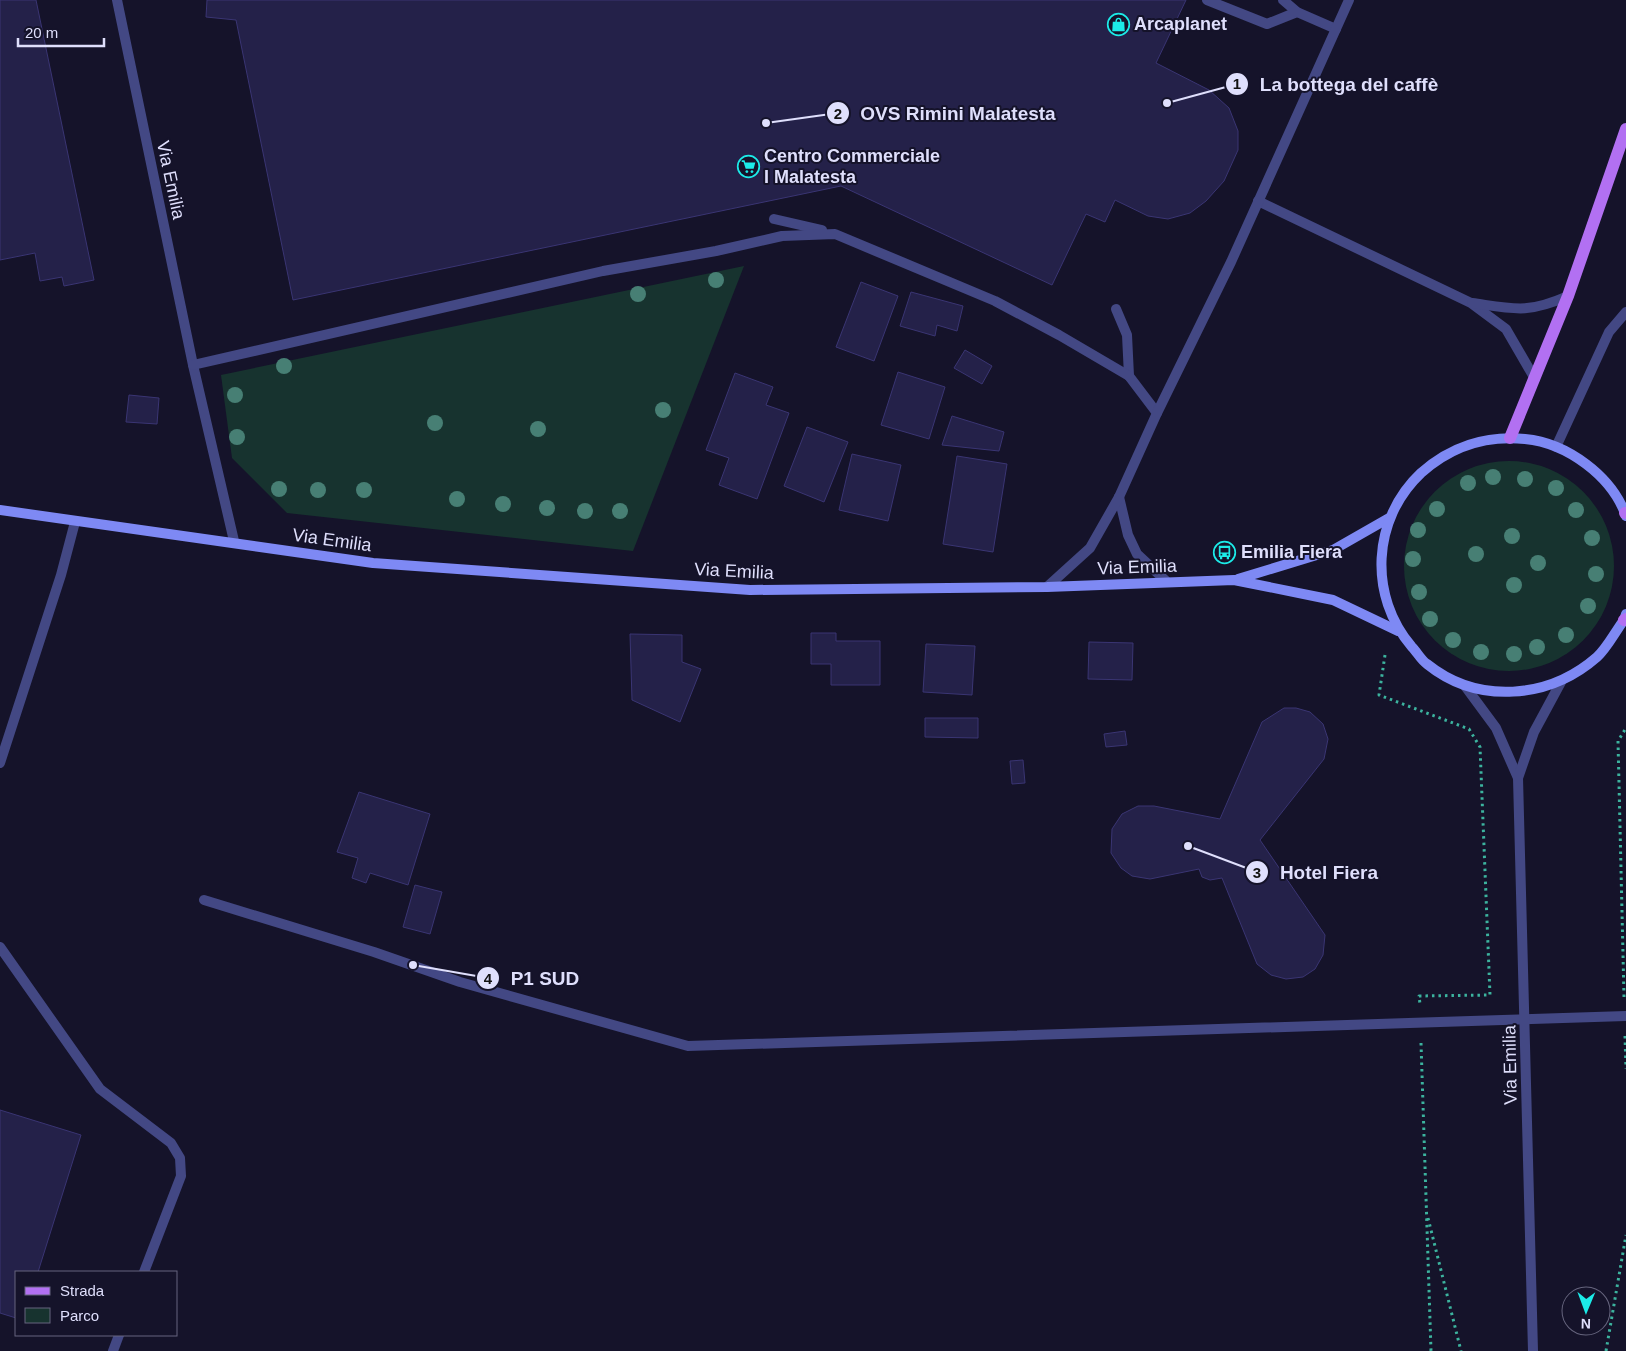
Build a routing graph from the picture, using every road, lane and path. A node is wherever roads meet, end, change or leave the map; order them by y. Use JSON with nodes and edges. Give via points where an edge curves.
{"nodes":[{"id":1,"x":117,"y":0,"type":"edge"},
{"id":2,"x":1207,"y":0,"type":"edge"},
{"id":3,"x":1283,"y":0,"type":"edge"},
{"id":4,"x":1349,"y":0,"type":"edge"},
{"id":5,"x":1297,"y":12,"type":"junction"},
{"id":6,"x":1336,"y":28,"type":"junction"},
{"id":7,"x":1626,"y":130,"type":"edge"},
{"id":8,"x":1258,"y":201,"type":"junction"},
{"id":9,"x":774,"y":219,"type":"dead end"},
{"id":10,"x":835,"y":234,"type":"junction"},
{"id":11,"x":1568,"y":296,"type":"junction"},
{"id":12,"x":1471,"y":303,"type":"junction"},
{"id":13,"x":1116,"y":310,"type":"dead end"},
{"id":14,"x":1626,"y":312,"type":"edge"},
{"id":15,"x":193,"y":365,"type":"junction"},
{"id":16,"x":1130,"y":376,"type":"junction"},
{"id":17,"x":1535,"y":379,"type":"junction"},
{"id":18,"x":1157,"y":413,"type":"junction"},
{"id":19,"x":1510,"y":438,"type":"junction"},
{"id":20,"x":1556,"y":447,"type":"junction"},
{"id":21,"x":1119,"y":498,"type":"junction"},
{"id":22,"x":0,"y":510,"type":"edge"},
{"id":23,"x":1626,"y":514,"type":"edge"},
{"id":24,"x":1389,"y":518,"type":"junction"},
{"id":25,"x":75,"y":522,"type":"junction"},
{"id":26,"x":234,"y":542,"type":"junction"},
{"id":27,"x":1234,"y":580,"type":"junction"},
{"id":28,"x":1166,"y":581,"type":"junction"},
{"id":29,"x":1047,"y":587,"type":"junction"},
{"id":30,"x":1625,"y":617,"type":"edge"},
{"id":31,"x":1398,"y":631,"type":"junction"},
{"id":32,"x":1385,"y":655,"type":"dead end"},
{"id":33,"x":1561,"y":682,"type":"junction"},
{"id":34,"x":1465,"y":686,"type":"junction"},
{"id":35,"x":1626,"y":728,"type":"edge"},
{"id":36,"x":0,"y":763,"type":"edge"},
{"id":37,"x":1518,"y":778,"type":"junction"},
{"id":38,"x":204,"y":900,"type":"dead end"},
{"id":39,"x":0,"y":948,"type":"edge"},
{"id":40,"x":1625,"y":1016,"type":"edge"},
{"id":41,"x":1525,"y":1018,"type":"junction"},
{"id":42,"x":1420,"y":1022,"type":"junction"},
{"id":43,"x":1626,"y":1069,"type":"edge"},
{"id":44,"x":1426,"y":1210,"type":"junction"},
{"id":45,"x":1626,"y":1236,"type":"edge"},
{"id":46,"x":144,"y":1271,"type":"edge"},
{"id":47,"x":119,"y":1336,"type":"edge"},
{"id":48,"x":113,"y":1351,"type":"edge"},
{"id":49,"x":1431,"y":1351,"type":"edge"},
{"id":50,"x":1460,"y":1351,"type":"edge"},
{"id":51,"x":1534,"y":1351,"type":"edge"},
{"id":52,"x":1606,"y":1351,"type":"edge"}],
"edges":[{"from":1,"to":15,"type":"lane","name":"Via Emilia"},
{"from":2,"to":5,"type":"lane","via":[[1267,24]]},
{"from":3,"to":5,"type":"lane"},
{"from":4,"to":6,"type":"lane"},
{"from":5,"to":6,"type":"lane"},
{"from":6,"to":8,"type":"lane"},
{"from":7,"to":11,"type":"main road"},
{"from":8,"to":12,"type":"lane"},
{"from":8,"to":18,"type":"lane"},
{"from":9,"to":10,"type":"lane"},
{"from":10,"to":15,"type":"lane","via":[[782,236],[604,271]]},
{"from":10,"to":16,"type":"lane","via":[[995,301]]},
{"from":11,"to":12,"type":"lane","via":[[1543,307],[1522,310]]},
{"from":11,"to":17,"type":"main road"},
{"from":12,"to":17,"type":"lane","via":[[1506,329]]},
{"from":13,"to":16,"type":"lane","via":[[1127,335]]},
{"from":14,"to":20,"type":"lane","via":[[1609,332]]},
{"from":15,"to":26,"type":"lane","name":"Via Emilia"},
{"from":16,"to":18,"type":"lane"},
{"from":17,"to":19,"type":"main road"},
{"from":18,"to":21,"type":"lane"},
{"from":19,"to":20,"type":"main road","via":[[1534,440]]},
{"from":19,"to":24,"type":"main road","via":[[1472,443],[1437,459],[1408,485]]},
{"from":20,"to":23,"type":"main road","via":[[1585,463],[1608,485]]},
{"from":21,"to":28,"type":"lane","via":[[1128,536],[1137,554]]},
{"from":21,"to":29,"type":"lane","via":[[1090,548]]},
{"from":22,"to":25,"type":"main road","name":"Via Emilia"},
{"from":24,"to":27,"type":"main road","name":"Via Emilia","via":[[1333,550]]},
{"from":24,"to":31,"type":"main road","via":[[1380,556],[1384,595]]},
{"from":25,"to":26,"type":"main road","name":"Via Emilia"},
{"from":25,"to":36,"type":"lane"},
{"from":26,"to":29,"type":"main road","name":"Via Emilia","via":[[373,563],[750,590]]},
{"from":27,"to":28,"type":"main road","name":"Via Emilia"},
{"from":27,"to":31,"type":"main road","name":"Via Emilia","via":[[1333,600]]},
{"from":28,"to":29,"type":"main road","name":"Via Emilia"},
{"from":30,"to":33,"type":"main road","via":[[1598,656]]},
{"from":31,"to":34,"type":"main road","via":[[1427,664]]},
{"from":32,"to":42,"type":"path","via":[[1379,695],[1469,729],[1480,747],[1490,995],[1419,996]]},
{"from":33,"to":34,"type":"main road","via":[[1514,692]]},
{"from":33,"to":37,"type":"lane","name":"Via Emilia","via":[[1534,732]]},
{"from":34,"to":37,"type":"lane","name":"Via Emilia","via":[[1496,728]]},
{"from":35,"to":40,"type":"path","via":[[1618,741]]},
{"from":37,"to":41,"type":"lane","name":"Via Emilia"},
{"from":38,"to":42,"type":"lane","via":[[460,982],[688,1046]]},
{"from":39,"to":46,"type":"lane","via":[[100,1089],[171,1143],[180,1158],[181,1176]]},
{"from":40,"to":41,"type":"lane"},
{"from":40,"to":43,"type":"path"},
{"from":41,"to":42,"type":"lane"},
{"from":41,"to":51,"type":"lane","name":"Via Emilia"},
{"from":42,"to":44,"type":"path"},
{"from":44,"to":49,"type":"path"},
{"from":44,"to":50,"type":"path"},
{"from":45,"to":52,"type":"path"},
{"from":47,"to":48,"type":"lane"}]}
